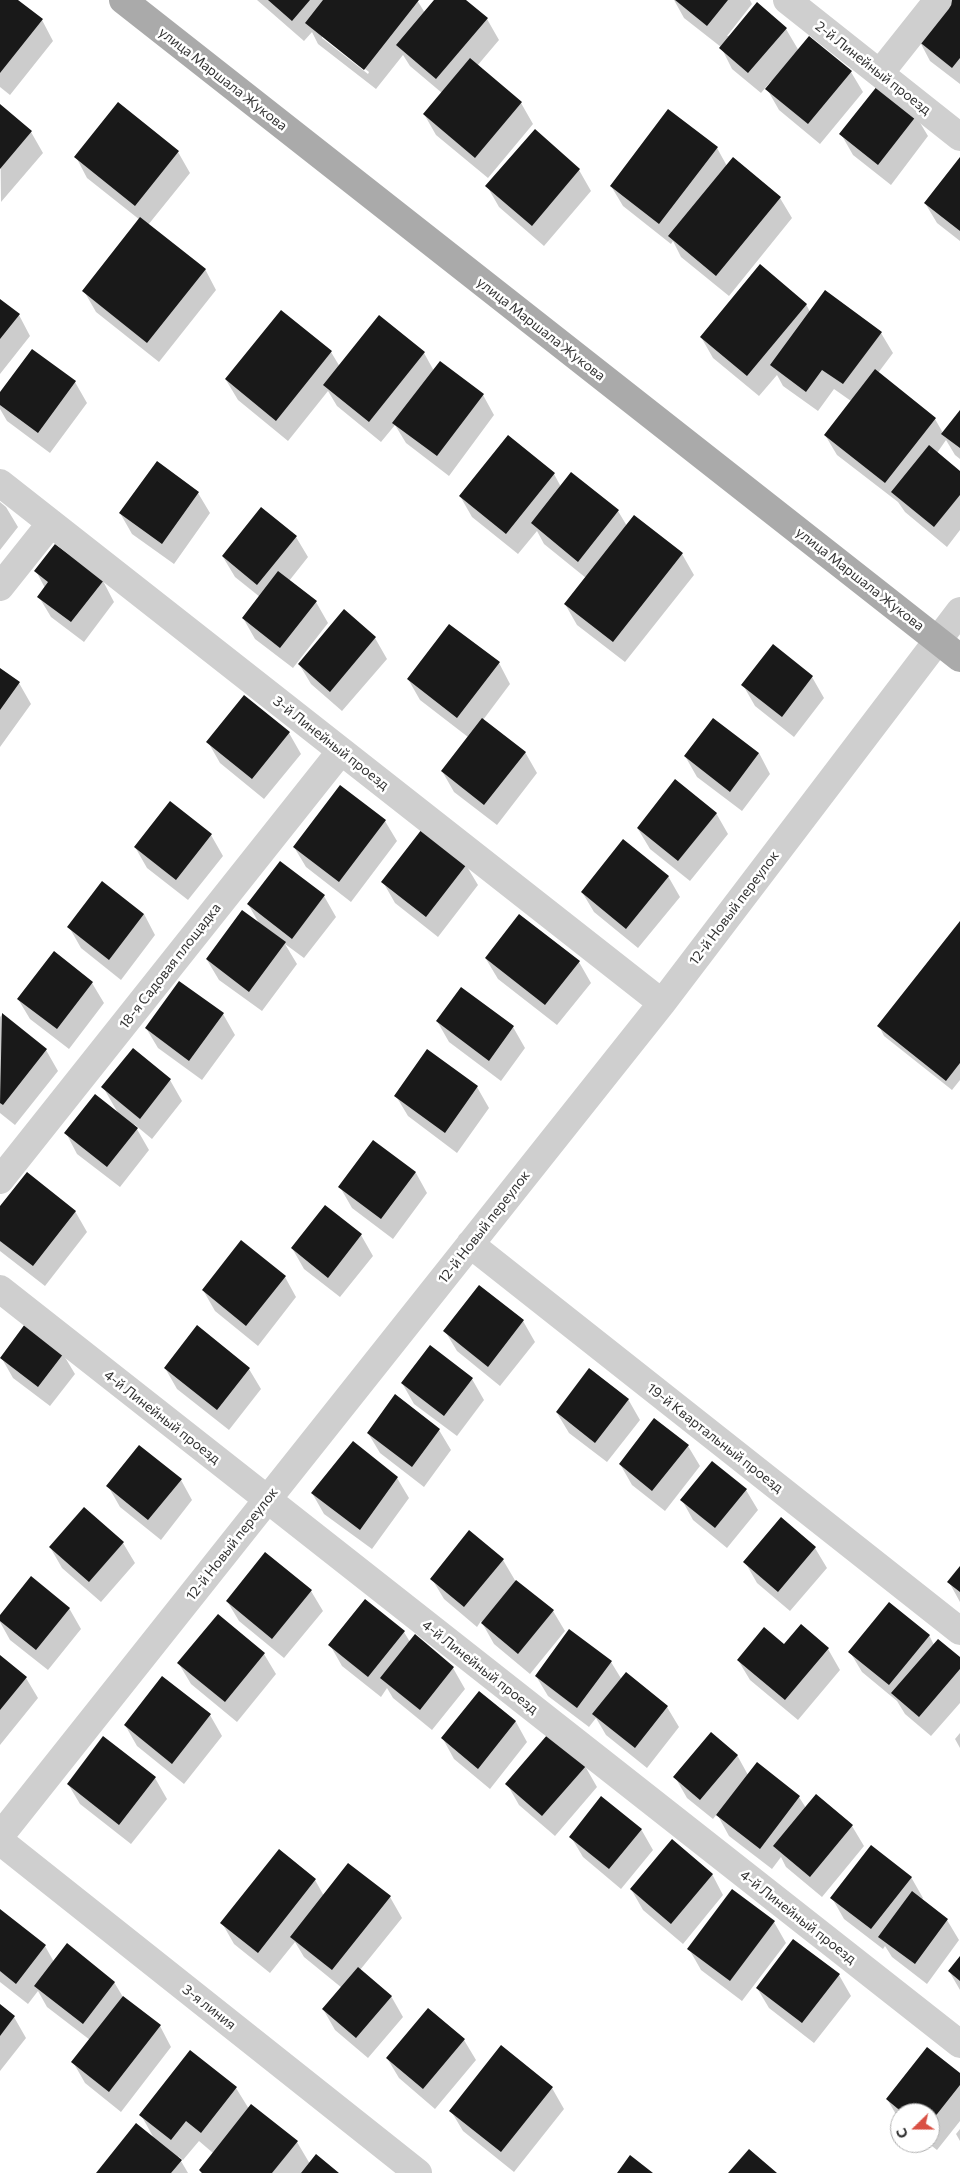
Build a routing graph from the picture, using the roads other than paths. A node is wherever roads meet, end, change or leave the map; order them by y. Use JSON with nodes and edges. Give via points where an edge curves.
{"nodes":[{"id":1,"x":123,"y":0,"type":"edge"},
{"id":2,"x":787,"y":0,"type":"edge"},
{"id":3,"x":938,"y":0,"type":"edge"},
{"id":4,"x":880,"y":73,"type":"junction"},
{"id":5,"x":960,"y":137,"type":"edge"},
{"id":6,"x":0,"y":483,"type":"edge"},
{"id":7,"x":51,"y":523,"type":"junction"},
{"id":8,"x":0,"y":587,"type":"edge"},
{"id":9,"x":960,"y":611,"type":"edge"},
{"id":10,"x":936,"y":639,"type":"junction"},
{"id":11,"x":960,"y":658,"type":"edge"},
{"id":12,"x":341,"y":751,"type":"junction"},
{"id":13,"x":662,"y":1003,"type":"junction"},
{"id":14,"x":0,"y":1180,"type":"edge"},
{"id":15,"x":470,"y":1244,"type":"junction"},
{"id":16,"x":0,"y":1290,"type":"edge"},
{"id":17,"x":267,"y":1500,"type":"junction"},
{"id":18,"x":960,"y":1631,"type":"edge"},
{"id":19,"x":0,"y":1836,"type":"edge"},
{"id":20,"x":0,"y":1841,"type":"edge"},
{"id":21,"x":960,"y":2044,"type":"edge"},
{"id":22,"x":418,"y":2173,"type":"edge"}],
"edges":[{"from":1,"to":10,"type":"main road","name":"улица Маршала Жукова"},
{"from":2,"to":4,"type":"street","name":"2-й Линейный проезд"},
{"from":3,"to":4,"type":"street"},
{"from":4,"to":5,"type":"street","name":"2-й Линейный проезд"},
{"from":6,"to":7,"type":"street","name":"3-й Линейный проезд"},
{"from":7,"to":8,"type":"street"},
{"from":7,"to":12,"type":"street","name":"3-й Линейный проезд"},
{"from":9,"to":10,"type":"street","name":"12-й Новый переулок"},
{"from":10,"to":11,"type":"main road","name":"улица Маршала Жукова"},
{"from":10,"to":13,"type":"street","name":"12-й Новый переулок"},
{"from":12,"to":13,"type":"street","name":"3-й Линейный проезд"},
{"from":12,"to":14,"type":"street","name":"18-я Садовая площадка"},
{"from":13,"to":15,"type":"street","name":"12-й Новый переулок"},
{"from":15,"to":17,"type":"street","name":"12-й Новый переулок"},
{"from":15,"to":18,"type":"street","name":"19-й Квартальный проезд"},
{"from":16,"to":17,"type":"street","name":"4-й Линейный проезд"},
{"from":17,"to":19,"type":"street","name":"12-й Новый переулок"},
{"from":17,"to":21,"type":"street","name":"4-й Линейный проезд"},
{"from":20,"to":22,"type":"street","name":"3-я линия"}]}
